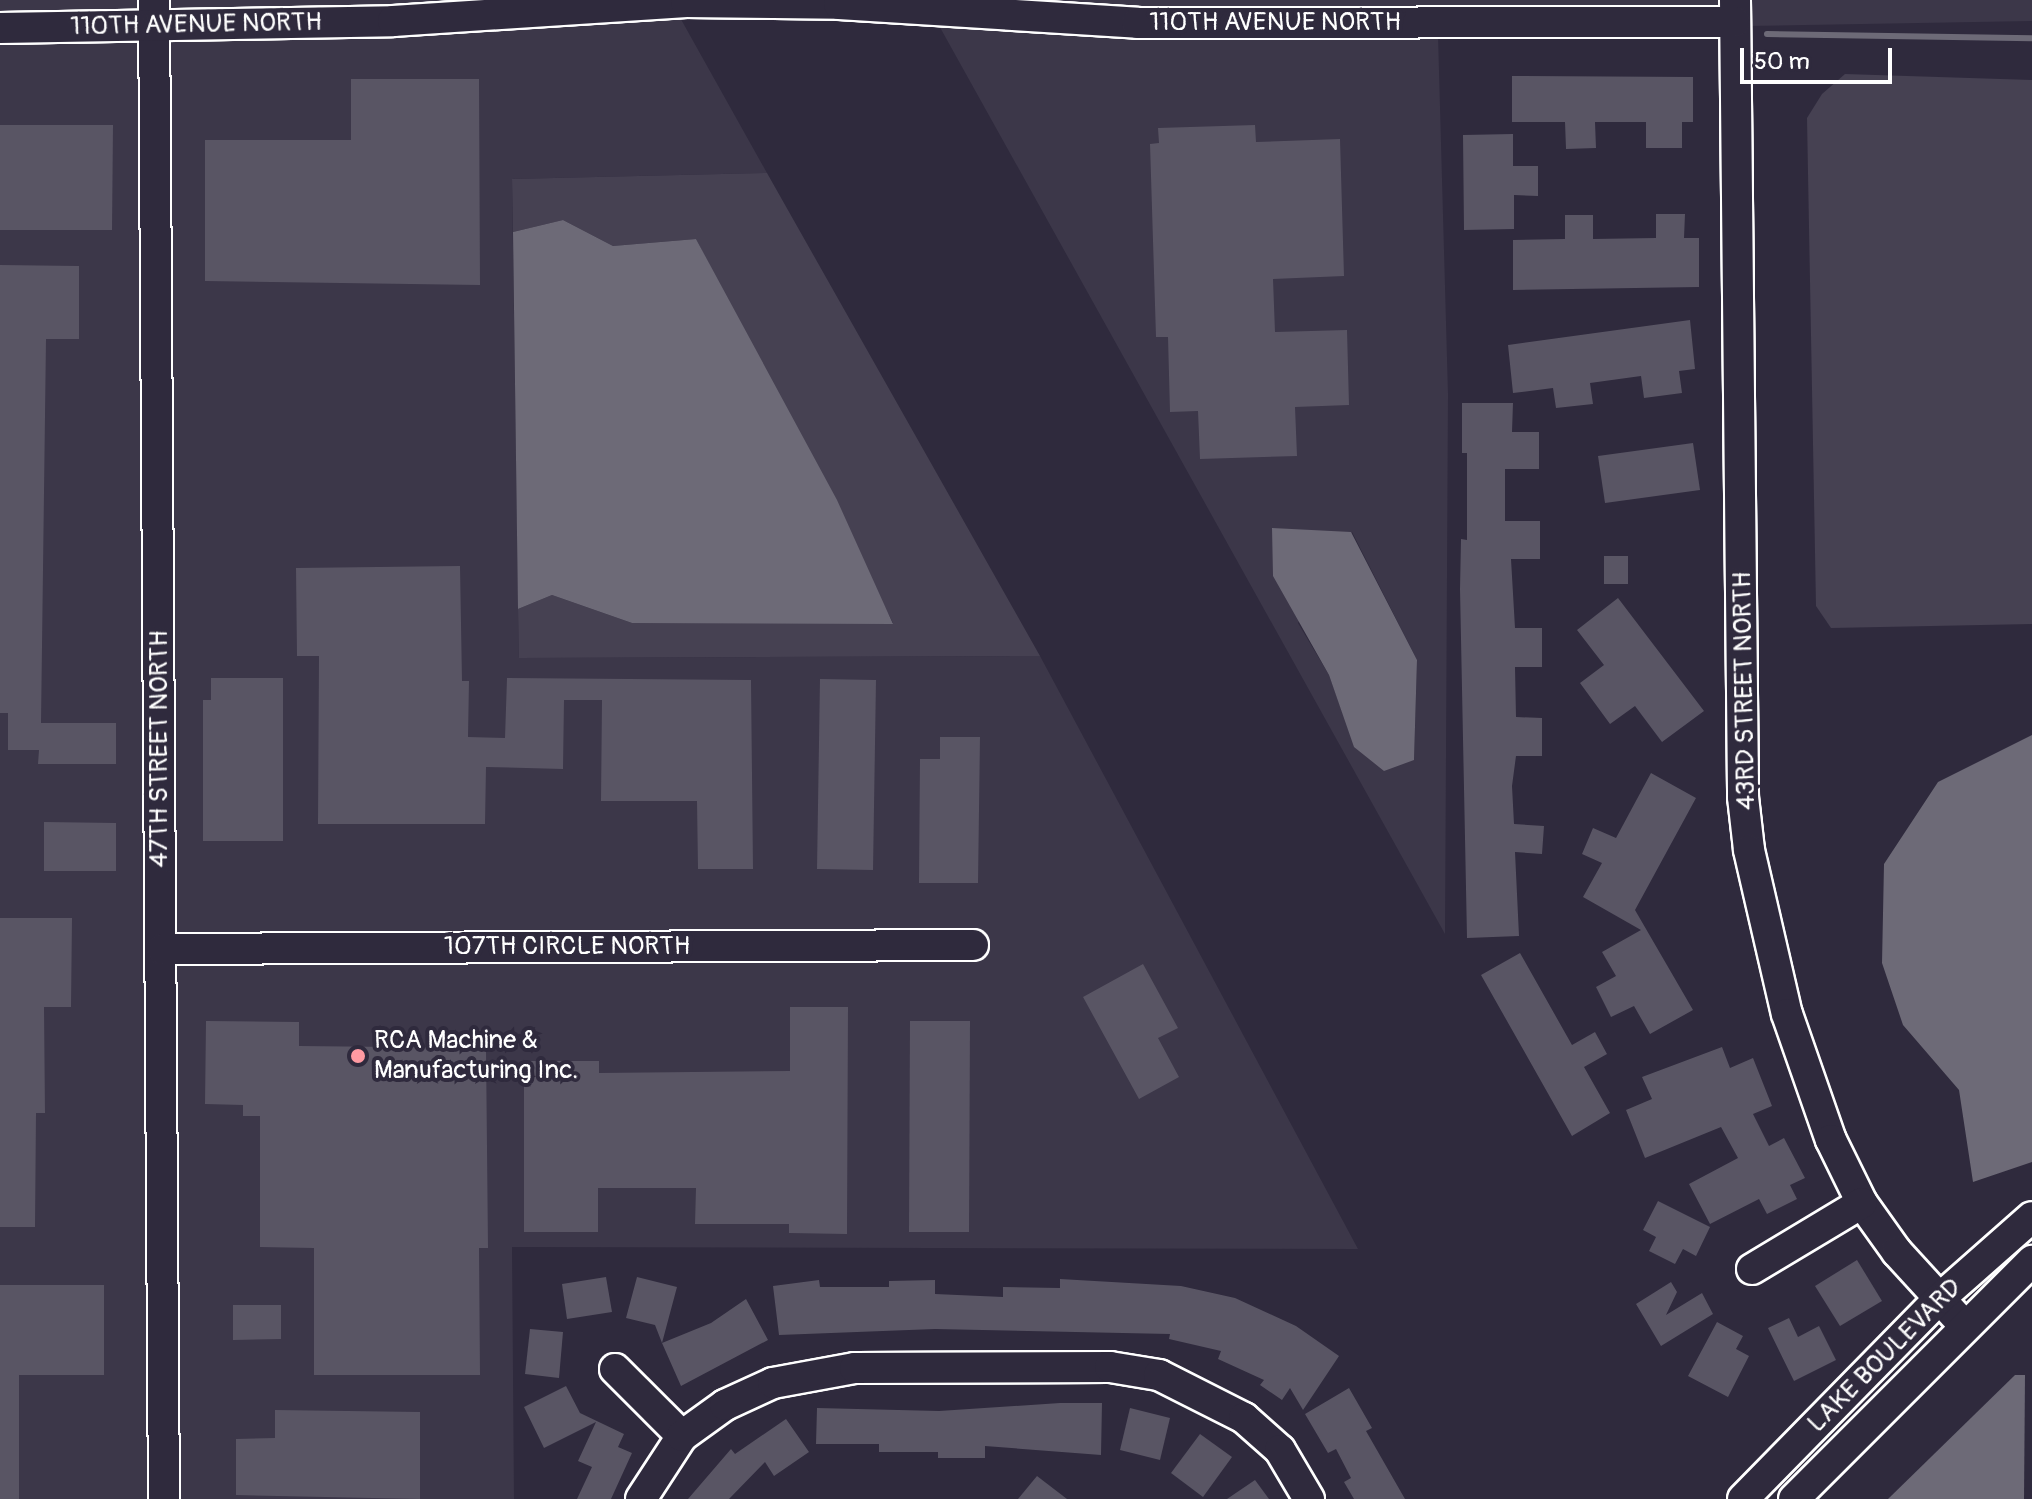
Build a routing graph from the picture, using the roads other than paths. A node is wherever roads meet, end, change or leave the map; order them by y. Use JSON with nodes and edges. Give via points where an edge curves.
{"nodes":[{"id":1,"x":1735,"y":11,"type":"edge"},
{"id":2,"x":154,"y":13,"type":"edge"},
{"id":3,"x":0,"y":28,"type":"edge"},
{"id":4,"x":973,"y":945,"type":"dead end"},
{"id":5,"x":162,"y":949,"type":"junction"},
{"id":6,"x":1862,"y":1203,"type":"junction"},
{"id":7,"x":2032,"y":1217,"type":"edge"},
{"id":8,"x":2032,"y":1261,"type":"edge"},
{"id":9,"x":1752,"y":1269,"type":"dead end"},
{"id":10,"x":1938,"y":1300,"type":"junction"},
{"id":11,"x":1964,"y":1325,"type":"junction"},
{"id":12,"x":615,"y":1369,"type":"dead end"},
{"id":13,"x":682,"y":1436,"type":"junction"},
{"id":14,"x":164,"y":1499,"type":"edge"},
{"id":15,"x":641,"y":1499,"type":"edge"},
{"id":16,"x":1309,"y":1499,"type":"edge"},
{"id":17,"x":1743,"y":1499,"type":"edge"},
{"id":18,"x":1794,"y":1499,"type":"edge"}],
"edges":[{"from":1,"to":2,"type":"street","name":"110TH AVENUE NORTH","via":[[1137,23],[839,4],[686,2],[393,21]]},
{"from":1,"to":6,"type":"street","name":"43RD STREET NORTH","via":[[1743,797],[1749,850],[1805,1071]]},
{"from":2,"to":3,"type":"street","name":"110TH AVENUE NORTH"},
{"from":2,"to":5,"type":"street","name":"47TH STREET NORTH"},
{"from":4,"to":5,"type":"street","name":"107TH CIRCLE NORTH"},
{"from":5,"to":14,"type":"street","name":"47TH STREET NORTH"},
{"from":6,"to":9,"type":"street"},
{"from":6,"to":10,"type":"street","name":"43RD STREET NORTH"},
{"from":7,"to":10,"type":"street","name":"LAKE BOULEVARD"},
{"from":8,"to":11,"type":"street","name":"LAKE BOULEVARD"},
{"from":10,"to":11,"type":"street","name":"43RD STREET NORTH"},
{"from":10,"to":17,"type":"street","name":"LAKE BOULEVARD"},
{"from":11,"to":18,"type":"street","name":"LAKE BOULEVARD"},
{"from":12,"to":13,"type":"street"},
{"from":13,"to":15,"type":"street"},
{"from":13,"to":16,"type":"street","via":[[725,1405],[813,1372],[1110,1367],[1159,1375],[1244,1418],[1280,1450]]}]}
